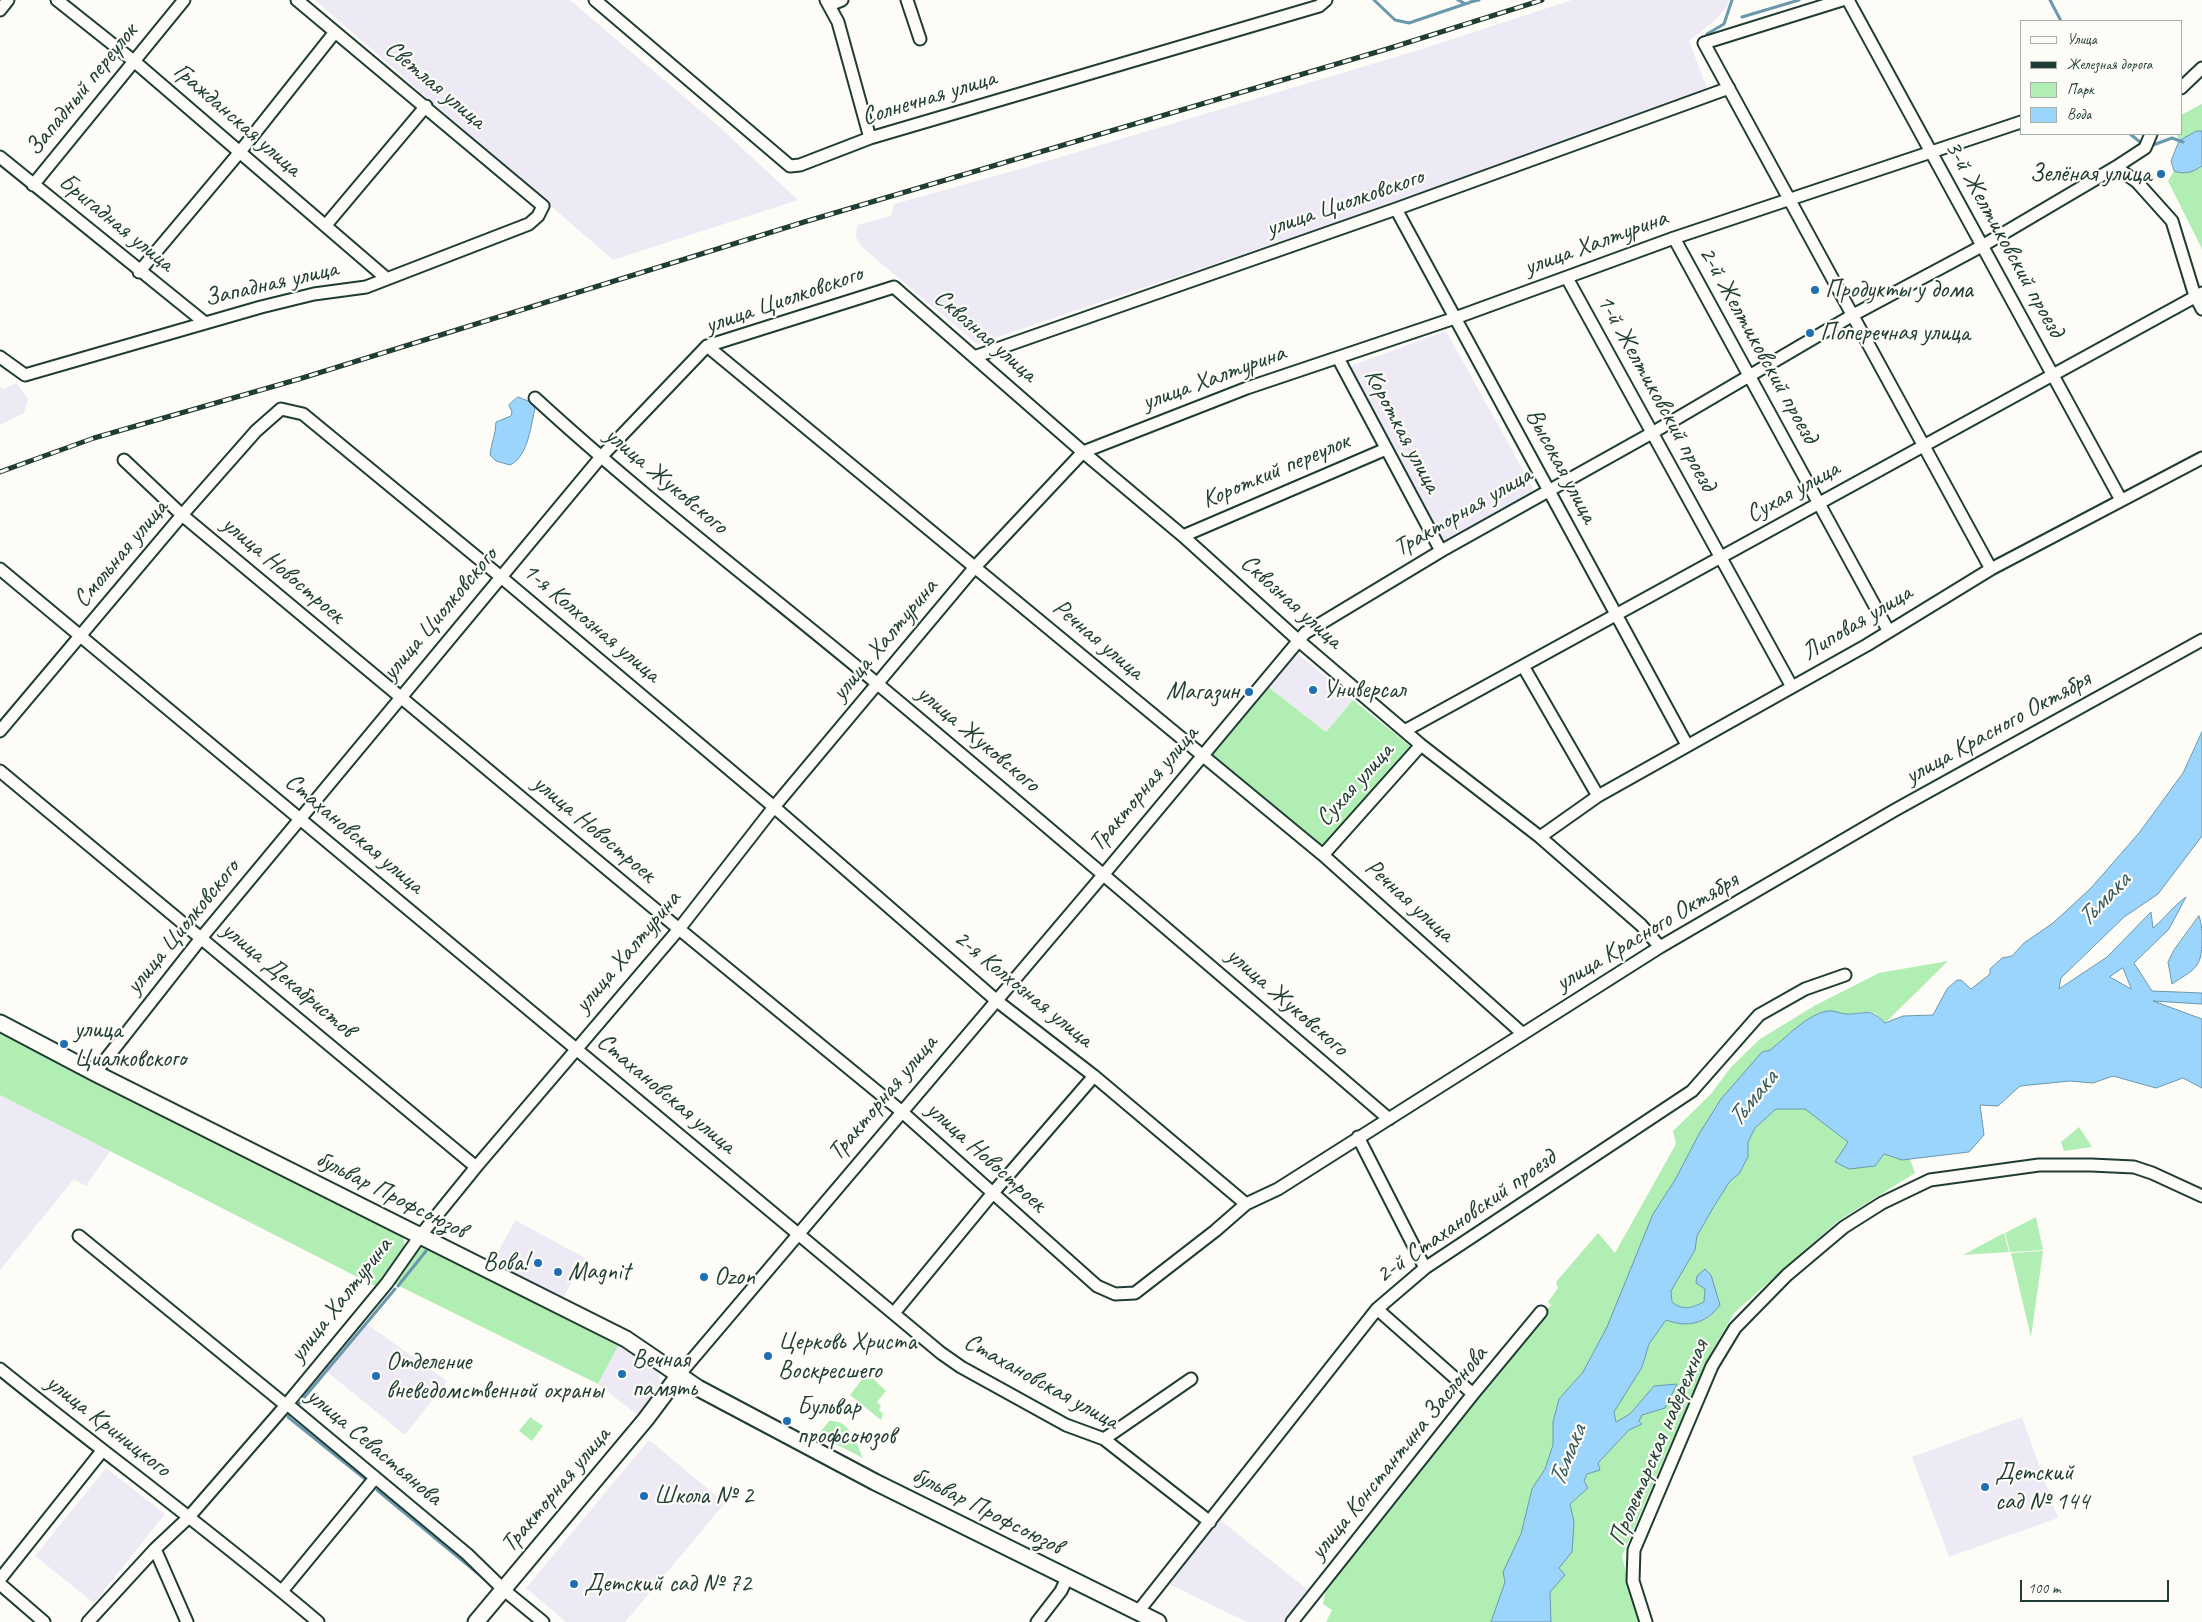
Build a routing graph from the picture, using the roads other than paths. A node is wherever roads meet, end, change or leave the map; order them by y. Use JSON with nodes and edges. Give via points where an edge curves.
{"nodes":[{"id":1,"x":8,"y":0,"type":"edge"},
{"id":2,"x":57,"y":0,"type":"edge"},
{"id":3,"x":184,"y":0,"type":"edge"},
{"id":4,"x":297,"y":0,"type":"edge"},
{"id":5,"x":595,"y":0,"type":"edge"},
{"id":6,"x":842,"y":0,"type":"edge"},
{"id":7,"x":907,"y":0,"type":"edge"},
{"id":8,"x":1326,"y":0,"type":"edge"},
{"id":9,"x":1842,"y":0,"type":"edge"},
{"id":10,"x":1848,"y":0,"type":"edge"},
{"id":11,"x":828,"y":2,"type":"edge"},
{"id":12,"x":0,"y":10,"type":"edge"},
{"id":13,"x":335,"y":32,"type":"junction"},
{"id":14,"x":920,"y":40,"type":"dead end"},
{"id":15,"x":135,"y":62,"type":"junction"},
{"id":16,"x":2202,"y":68,"type":"edge"},
{"id":17,"x":2182,"y":87,"type":"edge"},
{"id":18,"x":1729,"y":88,"type":"junction"},
{"id":19,"x":426,"y":106,"type":"junction"},
{"id":20,"x":2020,"y":122,"type":"edge"},
{"id":21,"x":2151,"y":135,"type":"edge"},
{"id":22,"x":870,"y":138,"type":"junction"},
{"id":23,"x":1931,"y":152,"type":"junction"},
{"id":24,"x":239,"y":153,"type":"junction"},
{"id":25,"x":0,"y":157,"type":"edge"},
{"id":26,"x":2116,"y":167,"type":"junction"},
{"id":27,"x":33,"y":185,"type":"junction"},
{"id":28,"x":1790,"y":200,"type":"junction"},
{"id":29,"x":543,"y":206,"type":"joint"},
{"id":30,"x":1396,"y":209,"type":"junction"},
{"id":31,"x":326,"y":225,"type":"junction"},
{"id":32,"x":1674,"y":238,"type":"junction"},
{"id":33,"x":1982,"y":246,"type":"junction"},
{"id":34,"x":139,"y":272,"type":"junction"},
{"id":35,"x":386,"y":278,"type":"junction"},
{"id":36,"x":1567,"y":278,"type":"junction"},
{"id":37,"x":894,"y":287,"type":"joint"},
{"id":38,"x":2199,"y":294,"type":"edge"},
{"id":39,"x":2202,"y":309,"type":"edge"},
{"id":40,"x":1853,"y":315,"type":"junction"},
{"id":41,"x":1455,"y":318,"type":"junction"},
{"id":42,"x":204,"y":322,"type":"junction"},
{"id":43,"x":707,"y":346,"type":"junction"},
{"id":44,"x":974,"y":356,"type":"junction"},
{"id":45,"x":0,"y":357,"type":"edge"},
{"id":46,"x":1338,"y":358,"type":"junction"},
{"id":47,"x":2052,"y":375,"type":"junction"},
{"id":48,"x":1749,"y":376,"type":"junction"},
{"id":49,"x":536,"y":398,"type":"dead end"},
{"id":50,"x":281,"y":409,"type":"joint"},
{"id":51,"x":1652,"y":433,"type":"junction"},
{"id":52,"x":1924,"y":446,"type":"junction"},
{"id":53,"x":1386,"y":449,"type":"junction"},
{"id":54,"x":1083,"y":452,"type":"junction"},
{"id":55,"x":600,"y":458,"type":"junction"},
{"id":56,"x":2202,"y":458,"type":"edge"},
{"id":57,"x":124,"y":460,"type":"dead end"},
{"id":58,"x":1548,"y":489,"type":"junction"},
{"id":59,"x":2120,"y":500,"type":"junction"},
{"id":60,"x":1819,"y":504,"type":"junction"},
{"id":61,"x":182,"y":515,"type":"junction"},
{"id":62,"x":1183,"y":536,"type":"junction"},
{"id":63,"x":1441,"y":551,"type":"junction"},
{"id":64,"x":1720,"y":557,"type":"junction"},
{"id":65,"x":975,"y":567,"type":"junction"},
{"id":66,"x":0,"y":569,"type":"edge"},
{"id":67,"x":1991,"y":569,"type":"junction"},
{"id":68,"x":501,"y":577,"type":"junction"},
{"id":69,"x":1616,"y":615,"type":"junction"},
{"id":70,"x":1888,"y":630,"type":"junction"},
{"id":71,"x":81,"y":637,"type":"junction"},
{"id":72,"x":2202,"y":640,"type":"edge"},
{"id":73,"x":1298,"y":641,"type":"junction"},
{"id":74,"x":1523,"y":666,"type":"junction"},
{"id":75,"x":877,"y":684,"type":"junction"},
{"id":76,"x":1792,"y":687,"type":"junction"},
{"id":77,"x":401,"y":696,"type":"junction"},
{"id":78,"x":1406,"y":730,"type":"junction"},
{"id":79,"x":0,"y":731,"type":"edge"},
{"id":80,"x":1421,"y":745,"type":"junction"},
{"id":81,"x":1686,"y":745,"type":"junction"},
{"id":82,"x":1202,"y":756,"type":"junction"},
{"id":83,"x":0,"y":771,"type":"edge"},
{"id":84,"x":1598,"y":796,"type":"junction"},
{"id":85,"x":774,"y":807,"type":"junction"},
{"id":86,"x":300,"y":819,"type":"junction"},
{"id":87,"x":1540,"y":837,"type":"junction"},
{"id":88,"x":1323,"y":855,"type":"junction"},
{"id":89,"x":1104,"y":874,"type":"junction"},
{"id":90,"x":679,"y":929,"type":"junction"},
{"id":91,"x":202,"y":937,"type":"junction"},
{"id":92,"x":1660,"y":947,"type":"junction"},
{"id":93,"x":1845,"y":975,"type":"dead end"},
{"id":94,"x":997,"y":1001,"type":"junction"},
{"id":95,"x":0,"y":1023,"type":"edge"},
{"id":96,"x":1523,"y":1034,"type":"junction"},
{"id":97,"x":577,"y":1047,"type":"junction"},
{"id":98,"x":95,"y":1073,"type":"junction"},
{"id":99,"x":1094,"y":1076,"type":"junction"},
{"id":100,"x":901,"y":1111,"type":"junction"},
{"id":101,"x":1389,"y":1119,"type":"junction"},
{"id":102,"x":1358,"y":1137,"type":"junction"},
{"id":103,"x":476,"y":1167,"type":"junction"},
{"id":104,"x":992,"y":1194,"type":"junction"},
{"id":105,"x":2202,"y":1196,"type":"edge"},
{"id":106,"x":1246,"y":1204,"type":"junction"},
{"id":107,"x":798,"y":1235,"type":"junction"},
{"id":108,"x":79,"y":1236,"type":"dead end"},
{"id":109,"x":420,"y":1236,"type":"junction"},
{"id":110,"x":1425,"y":1268,"type":"junction"},
{"id":111,"x":1135,"y":1293,"type":"joint"},
{"id":112,"x":1377,"y":1309,"type":"junction"},
{"id":113,"x":1541,"y":1312,"type":"dead end"},
{"id":114,"x":894,"y":1313,"type":"junction"},
{"id":115,"x":0,"y":1369,"type":"edge"},
{"id":116,"x":678,"y":1375,"type":"junction"},
{"id":117,"x":1191,"y":1379,"type":"dead end"},
{"id":118,"x":1474,"y":1394,"type":"junction"},
{"id":119,"x":287,"y":1404,"type":"junction"},
{"id":120,"x":1104,"y":1439,"type":"junction"},
{"id":121,"x":102,"y":1451,"type":"junction"},
{"id":122,"x":375,"y":1478,"type":"junction"},
{"id":123,"x":188,"y":1518,"type":"junction"},
{"id":124,"x":1210,"y":1522,"type":"junction"},
{"id":125,"x":155,"y":1549,"type":"junction"},
{"id":126,"x":1067,"y":1578,"type":"junction"},
{"id":127,"x":0,"y":1579,"type":"edge"},
{"id":128,"x":0,"y":1584,"type":"edge"},
{"id":129,"x":504,"y":1590,"type":"junction"},
{"id":130,"x":282,"y":1591,"type":"junction"},
{"id":131,"x":1137,"y":1613,"type":"junction"},
{"id":132,"x":44,"y":1622,"type":"edge"},
{"id":133,"x":89,"y":1622,"type":"edge"},
{"id":134,"x":187,"y":1622,"type":"edge"},
{"id":135,"x":318,"y":1622,"type":"edge"},
{"id":136,"x":476,"y":1622,"type":"edge"},
{"id":137,"x":543,"y":1622,"type":"edge"},
{"id":138,"x":1037,"y":1622,"type":"edge"},
{"id":139,"x":1158,"y":1622,"type":"edge"},
{"id":140,"x":1292,"y":1622,"type":"edge"},
{"id":141,"x":1646,"y":1622,"type":"edge"}],
"edges":[{"from":1,"to":12,"type":"street"},
{"from":2,"to":15,"type":"street","name":"Гражданская улица"},
{"from":3,"to":15,"type":"street","name":"Западный переулок"},
{"from":4,"to":13,"type":"street","name":"Светлая улица"},
{"from":5,"to":22,"type":"street","name":"Солнечная улица","via":[[790,166]]},
{"from":6,"to":11,"type":"street"},
{"from":7,"to":14,"type":"street"},
{"from":8,"to":22,"type":"street","name":"Солнечная улица","via":[[1320,6],[1304,11]]},
{"from":9,"to":18,"type":"street","via":[[1704,43]]},
{"from":10,"to":23,"type":"street","name":"3-й Желтиковский проезд"},
{"from":11,"to":22,"type":"street","via":[[838,22]]},
{"from":13,"to":19,"type":"street","name":"Светлая улица"},
{"from":13,"to":24,"type":"street"},
{"from":15,"to":24,"type":"street","name":"Гражданская улица"},
{"from":15,"to":27,"type":"street","name":"Западный переулок"},
{"from":16,"to":17,"type":"street"},
{"from":18,"to":28,"type":"street"},
{"from":18,"to":30,"type":"street","name":"улица Циолковского"},
{"from":19,"to":29,"type":"street","name":"Светлая улица"},
{"from":19,"to":31,"type":"street"},
{"from":20,"to":23,"type":"street","name":"улица Халтурина"},
{"from":21,"to":26,"type":"street","via":[[2145,148]]},
{"from":23,"to":28,"type":"street","name":"улица Халтурина"},
{"from":23,"to":33,"type":"street","name":"3-й Желтиковский проезд"},
{"from":24,"to":31,"type":"street","name":"Гражданская улица"},
{"from":24,"to":34,"type":"street"},
{"from":25,"to":27,"type":"street","name":"Бригадная улица"},
{"from":26,"to":33,"type":"street","name":"Тракторная улица"},
{"from":26,"to":38,"type":"street","via":[[2137,182],[2172,221]]},
{"from":27,"to":34,"type":"street","name":"Бригадная улица"},
{"from":28,"to":32,"type":"street","name":"улица Халтурина"},
{"from":28,"to":40,"type":"street"},
{"from":29,"to":35,"type":"street","name":"Западная улица","via":[[529,224]]},
{"from":30,"to":41,"type":"street","name":"Высокая улица"},
{"from":30,"to":44,"type":"street","name":"улица Циолковского"},
{"from":31,"to":35,"type":"street","name":"Гражданская улица"},
{"from":32,"to":36,"type":"street","name":"улица Халтурина"},
{"from":32,"to":48,"type":"street","name":"2-й Желтиковский проезд"},
{"from":33,"to":40,"type":"street","name":"Тракторная улица"},
{"from":33,"to":47,"type":"street","name":"3-й Желтиковский проезд"},
{"from":34,"to":42,"type":"street","name":"Бригадная улица"},
{"from":35,"to":42,"type":"street","name":"Западная улица","via":[[366,287],[314,294]]},
{"from":36,"to":41,"type":"street","name":"улица Халтурина"},
{"from":36,"to":51,"type":"street","name":"1-й Желтиковский проезд"},
{"from":37,"to":43,"type":"street","name":"улица Циолковского"},
{"from":37,"to":44,"type":"street","name":"Сквозная улица"},
{"from":38,"to":39,"type":"street"},
{"from":38,"to":47,"type":"street","name":"Сухая улица"},
{"from":40,"to":48,"type":"street","name":"Тракторная улица"},
{"from":40,"to":52,"type":"street"},
{"from":41,"to":46,"type":"street","name":"улица Халтурина"},
{"from":41,"to":58,"type":"street","name":"Высокая улица"},
{"from":42,"to":45,"type":"street","name":"Западная улица","via":[[25,375]]},
{"from":43,"to":55,"type":"street","name":"улица Циолковского"},
{"from":43,"to":65,"type":"street","name":"Речная улица"},
{"from":44,"to":54,"type":"street","name":"Сквозная улица"},
{"from":46,"to":53,"type":"street","name":"Короткая улица"},
{"from":46,"to":54,"type":"street","name":"улица Халтурина","via":[[1247,388]]},
{"from":47,"to":52,"type":"street","name":"Сухая улица"},
{"from":47,"to":59,"type":"street","name":"3-й Желтиковский проезд"},
{"from":48,"to":51,"type":"street","name":"Тракторная улица"},
{"from":48,"to":60,"type":"street","name":"2-й Желтиковский проезд"},
{"from":49,"to":55,"type":"street","name":"улица Жуковского"},
{"from":50,"to":61,"type":"street","name":"Смольная улица","via":[[256,431]]},
{"from":50,"to":68,"type":"street","name":"1-я Колхозная улица","via":[[303,414]]},
{"from":51,"to":58,"type":"street","name":"Тракторная улица"},
{"from":51,"to":64,"type":"street","name":"1-й Желтиковский проезд"},
{"from":52,"to":60,"type":"street","name":"Сухая улица"},
{"from":52,"to":67,"type":"street"},
{"from":53,"to":62,"type":"street","name":"Короткий переулок"},
{"from":53,"to":63,"type":"street","name":"Короткая улица"},
{"from":54,"to":62,"type":"street","name":"Сквозная улица"},
{"from":54,"to":65,"type":"street","name":"улица Халтурина"},
{"from":55,"to":68,"type":"street","name":"улица Циолковского"},
{"from":55,"to":75,"type":"street","name":"улица Жуковского"},
{"from":56,"to":59,"type":"street","name":"Липовая улица"},
{"from":57,"to":61,"type":"street","name":"улица Новостроек"},
{"from":58,"to":63,"type":"street","name":"Тракторная улица"},
{"from":58,"to":69,"type":"street","name":"Высокая улица"},
{"from":59,"to":67,"type":"street","name":"Липовая улица"},
{"from":60,"to":64,"type":"street","name":"Сухая улица"},
{"from":60,"to":70,"type":"street","name":"2-й Желтиковский проезд"},
{"from":61,"to":71,"type":"street","name":"Смольная улица"},
{"from":61,"to":77,"type":"street","name":"улица Новостроек"},
{"from":62,"to":73,"type":"street","name":"Сквозная улица"},
{"from":63,"to":73,"type":"street","name":"Тракторная улица","via":[[1305,633]]},
{"from":64,"to":69,"type":"street","name":"Сухая улица"},
{"from":64,"to":76,"type":"street","name":"1-й Желтиковский проезд"},
{"from":65,"to":75,"type":"street","name":"улица Халтурина"},
{"from":65,"to":82,"type":"street","name":"Речная улица"},
{"from":66,"to":71,"type":"street","name":"Стахановская улица"},
{"from":67,"to":70,"type":"street","name":"Липовая улица"},
{"from":68,"to":77,"type":"street","name":"улица Циолковского"},
{"from":68,"to":85,"type":"street","name":"1-я Колхозная улица"},
{"from":69,"to":74,"type":"street","name":"Сухая улица"},
{"from":69,"to":81,"type":"street","name":"Высокая улица"},
{"from":70,"to":76,"type":"street","name":"Липовая улица"},
{"from":71,"to":79,"type":"street","name":"Смольная улица"},
{"from":71,"to":86,"type":"street","name":"Стахановская улица"},
{"from":72,"to":92,"type":"street","name":"улица Красного Октября","via":[[1895,810]]},
{"from":73,"to":78,"type":"street","name":"Сквозная улица"},
{"from":73,"to":82,"type":"street","name":"Тракторная улица"},
{"from":74,"to":78,"type":"street","name":"Сухая улица"},
{"from":74,"to":84,"type":"street"},
{"from":75,"to":85,"type":"street","name":"улица Халтурина"},
{"from":75,"to":89,"type":"street","name":"улица Жуковского"},
{"from":76,"to":81,"type":"street","name":"Липовая улица"},
{"from":77,"to":86,"type":"street","name":"улица Циолковского"},
{"from":77,"to":90,"type":"street","name":"улица Новостроек"},
{"from":78,"to":80,"type":"street","name":"Сквозная улица"},
{"from":80,"to":87,"type":"street","name":"Сквозная улица"},
{"from":80,"to":88,"type":"street","name":"Сухая улица"},
{"from":81,"to":84,"type":"street","name":"Липовая улица"},
{"from":82,"to":88,"type":"street","name":"Речная улица"},
{"from":82,"to":89,"type":"street","name":"Тракторная улица"},
{"from":83,"to":91,"type":"street","name":"улица Декабристов"},
{"from":84,"to":87,"type":"street","name":"Липовая улица"},
{"from":85,"to":90,"type":"street","name":"улица Халтурина"},
{"from":85,"to":94,"type":"street","name":"2-я Колхозная улица"},
{"from":86,"to":91,"type":"street","name":"улица Циолковского"},
{"from":86,"to":97,"type":"street","name":"Стахановская улица"},
{"from":87,"to":92,"type":"street","name":"Сквозная улица","via":[[1642,925]]},
{"from":88,"to":96,"type":"street","name":"Речная улица"},
{"from":89,"to":94,"type":"street","name":"Тракторная улица"},
{"from":89,"to":101,"type":"street","name":"улица Жуковского"},
{"from":90,"to":97,"type":"street","name":"улица Халтурина"},
{"from":90,"to":100,"type":"street","name":"улица Новостроек"},
{"from":91,"to":98,"type":"street","name":"улица Циолковского"},
{"from":91,"to":103,"type":"street","name":"улица Декабристов"},
{"from":92,"to":96,"type":"street","name":"улица Красного Октября"},
{"from":93,"to":110,"type":"street","name":"2-й Стахановский проезд","via":[[1805,989],[1759,1015],[1692,1091]]},
{"from":94,"to":99,"type":"street","name":"2-я Колхозная улица"},
{"from":94,"to":100,"type":"street","name":"Тракторная улица"},
{"from":95,"to":98,"type":"main road","name":"бульвар Профсоюзов"},
{"from":96,"to":101,"type":"street","name":"улица Красного Октября"},
{"from":97,"to":103,"type":"street","name":"улица Халтурина"},
{"from":97,"to":107,"type":"street","name":"Стахановская улица"},
{"from":98,"to":109,"type":"main road","name":"бульвар Профсоюзов"},
{"from":99,"to":104,"type":"street"},
{"from":99,"to":106,"type":"street","name":"2-я Колхозная улица"},
{"from":100,"to":104,"type":"street","name":"улица Новостроек"},
{"from":100,"to":107,"type":"street","name":"Тракторная улица"},
{"from":101,"to":102,"type":"street","name":"улица Красного Октября"},
{"from":102,"to":106,"type":"street","name":"улица Красного Октября","via":[[1278,1188]]},
{"from":102,"to":110,"type":"street"},
{"from":103,"to":109,"type":"street","name":"улица Халтурина"},
{"from":104,"to":111,"type":"street","name":"улица Новостроек","via":[[1097,1286],[1115,1294]]},
{"from":104,"to":114,"type":"street"},
{"from":105,"to":141,"type":"street","name":"Пролетарская набережная","via":[[2134,1168],[2039,1165],[1930,1180],[1844,1227],[1786,1275],[1735,1328],[1712,1366],[1634,1550],[1634,1586]]},
{"from":106,"to":111,"type":"street","name":"улица Красного Октября"},
{"from":107,"to":114,"type":"street","name":"Стахановская улица"},
{"from":107,"to":116,"type":"street","name":"Тракторная улица"},
{"from":108,"to":119,"type":"street","name":"улица Севастьянова"},
{"from":109,"to":116,"type":"main road","name":"бульвар Профсоюзов","via":[[626,1340]]},
{"from":109,"to":119,"type":"street","name":"улица Халтурина","via":[[387,1283]]},
{"from":110,"to":112,"type":"street","name":"2-й Стахановский проезд"},
{"from":112,"to":118,"type":"street"},
{"from":112,"to":124,"type":"street","name":"2-й Стахановский проезд"},
{"from":113,"to":118,"type":"street","name":"улица Константина Заслонова"},
{"from":114,"to":120,"type":"street","name":"Стахановская улица","via":[[961,1366],[1066,1425]]},
{"from":115,"to":121,"type":"street","name":"улица Криницкого"},
{"from":116,"to":126,"type":"main road","name":"бульвар Профсоюзов","via":[[868,1478]]},
{"from":116,"to":129,"type":"main road","name":"Тракторная улица","via":[[646,1419]]},
{"from":117,"to":120,"type":"street"},
{"from":118,"to":140,"type":"street","name":"улица Константина Заслонова"},
{"from":119,"to":122,"type":"street","name":"улица Севастьянова"},
{"from":119,"to":123,"type":"street","name":"улица Халтурина"},
{"from":120,"to":124,"type":"street","name":"Стахановская улица"},
{"from":121,"to":123,"type":"street","name":"улица Криницкого"},
{"from":121,"to":127,"type":"street"},
{"from":122,"to":129,"type":"street","name":"улица Севастьянова"},
{"from":122,"to":130,"type":"street"},
{"from":123,"to":125,"type":"street","name":"улица Халтурина"},
{"from":123,"to":130,"type":"street","name":"улица Криницкого"},
{"from":124,"to":131,"type":"street","name":"2-й Стахановский проезд"},
{"from":125,"to":133,"type":"street","name":"улица Халтурина"},
{"from":125,"to":134,"type":"street"},
{"from":126,"to":131,"type":"main road","name":"бульвар Профсоюзов"},
{"from":126,"to":138,"type":"street","via":[[1062,1591]]},
{"from":128,"to":132,"type":"street"},
{"from":129,"to":136,"type":"main road","name":"Тракторная улица"},
{"from":129,"to":137,"type":"street","name":"улица Севастьянова"},
{"from":130,"to":135,"type":"street","name":"улица Криницкого"},
{"from":131,"to":139,"type":"main road","name":"бульвар Профсоюзов"}]}
